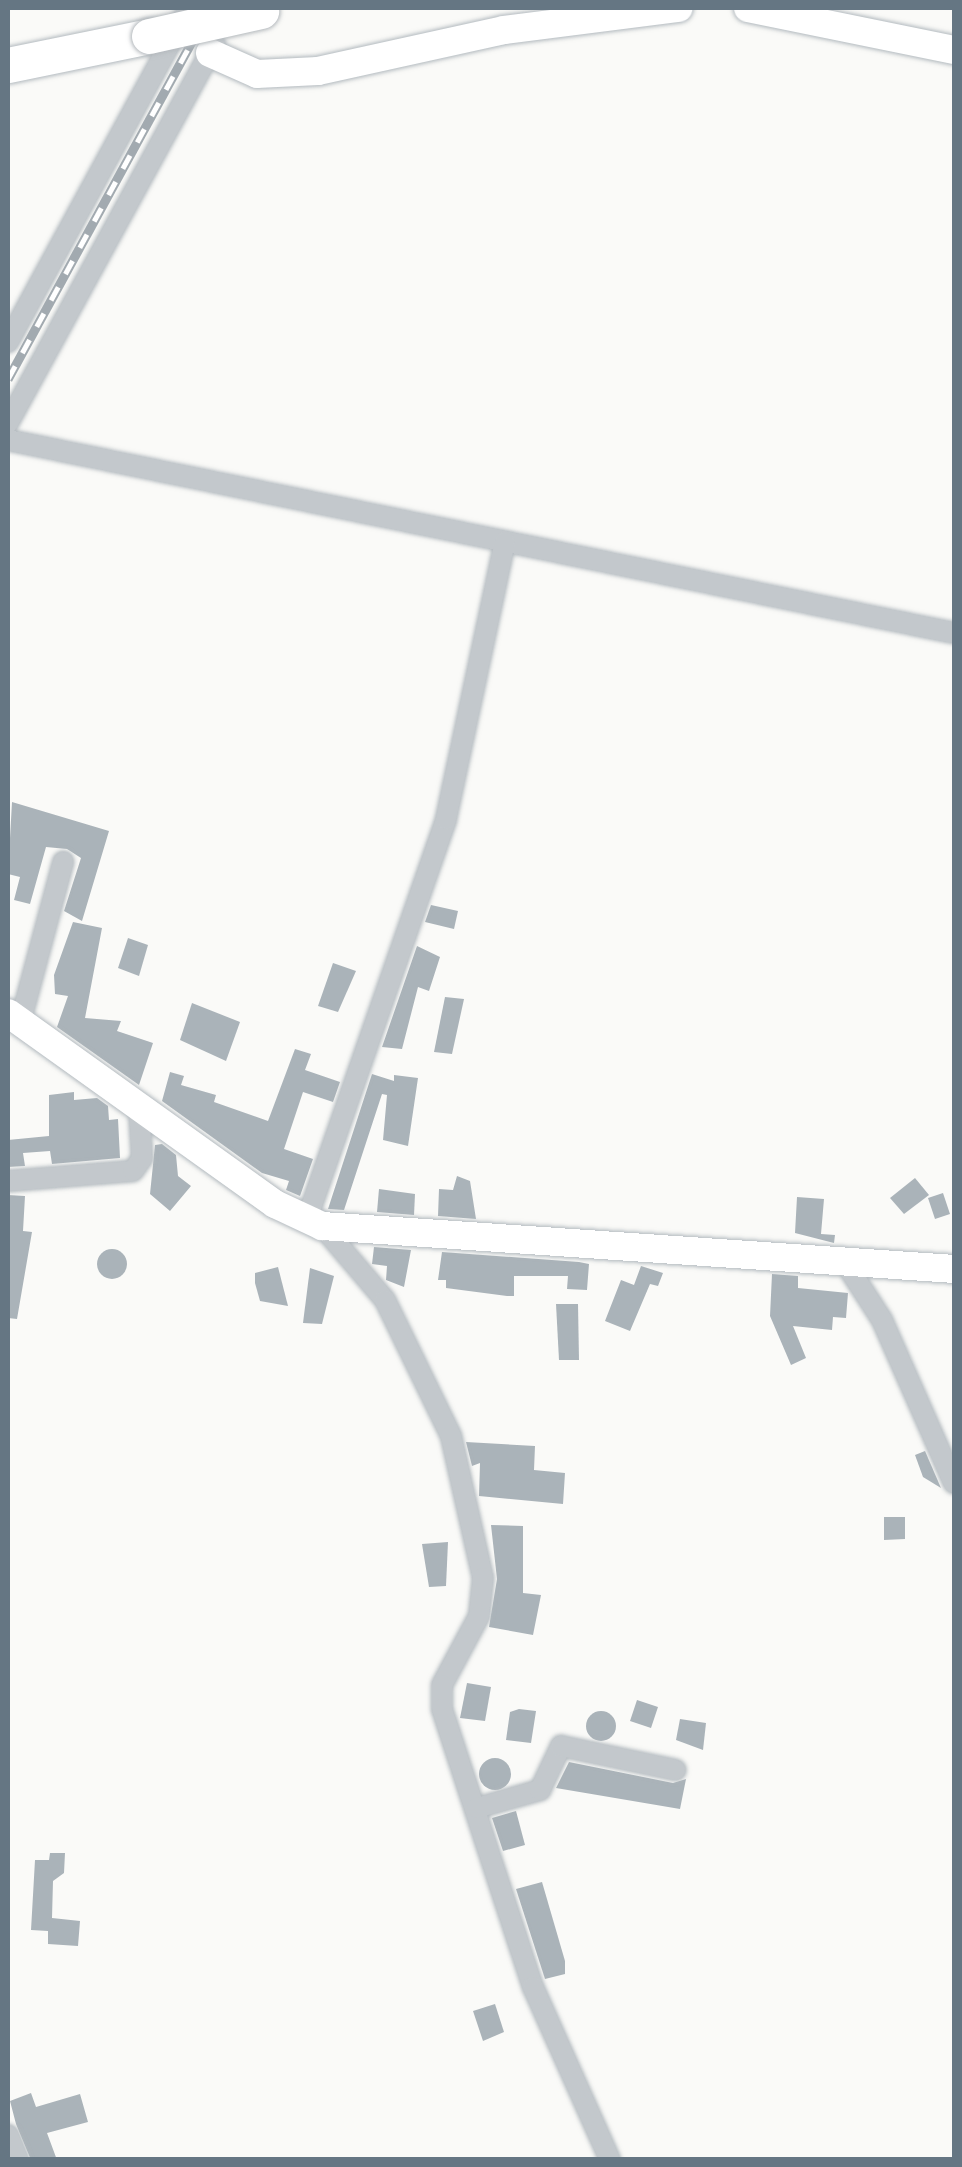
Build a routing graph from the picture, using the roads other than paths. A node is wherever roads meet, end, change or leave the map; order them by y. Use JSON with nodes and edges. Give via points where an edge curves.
{"nodes":[{"id":1,"x":189,"y":8,"type":"edge"},
{"id":2,"x":679,"y":8,"type":"edge"},
{"id":3,"x":748,"y":8,"type":"edge"},
{"id":4,"x":258,"y":9,"type":"edge"},
{"id":5,"x":647,"y":10,"type":"edge"},
{"id":6,"x":954,"y":50,"type":"edge"},
{"id":7,"x":210,"y":53,"type":"junction"},
{"id":8,"x":8,"y":65,"type":"edge"},
{"id":9,"x":8,"y":342,"type":"edge"},
{"id":10,"x":8,"y":422,"type":"edge"},
{"id":11,"x":8,"y":440,"type":"edge"},
{"id":12,"x":505,"y":542,"type":"junction"},
{"id":13,"x":954,"y":628,"type":"edge"},
{"id":14,"x":63,"y":862,"type":"dead end"},
{"id":15,"x":14,"y":1018,"type":"edge"},
{"id":16,"x":138,"y":1109,"type":"junction"},
{"id":17,"x":8,"y":1182,"type":"edge"},
{"id":18,"x":315,"y":1221,"type":"junction"},
{"id":19,"x":844,"y":1261,"type":"junction"},
{"id":20,"x":954,"y":1269,"type":"edge"},
{"id":21,"x":954,"y":1483,"type":"edge"},
{"id":22,"x":676,"y":1770,"type":"dead end"},
{"id":23,"x":477,"y":1808,"type":"junction"},
{"id":24,"x":8,"y":2135,"type":"edge"},
{"id":25,"x":18,"y":2160,"type":"edge"},
{"id":26,"x":610,"y":2160,"type":"edge"}],
"edges":[{"from":1,"to":9,"type":"street"},
{"from":2,"to":5,"type":"street"},
{"from":3,"to":6,"type":"street"},
{"from":4,"to":7,"type":"street"},
{"from":4,"to":8,"type":"highway","bridge":true},
{"from":5,"to":7,"type":"street","via":[[504,30],[318,71],[257,74]]},
{"from":7,"to":10,"type":"street"},
{"from":11,"to":12,"type":"street"},
{"from":12,"to":13,"type":"street"},
{"from":12,"to":18,"type":"street","via":[[446,819]]},
{"from":14,"to":15,"type":"street"},
{"from":15,"to":16,"type":"street"},
{"from":16,"to":17,"type":"street","via":[[142,1158],[133,1170]]},
{"from":16,"to":18,"type":"street","via":[[275,1204]]},
{"from":18,"to":19,"type":"street"},
{"from":18,"to":23,"type":"street","via":[[385,1300],[451,1436],[482,1591],[476,1626],[458,1650],[440,1697]]},
{"from":19,"to":20,"type":"street"},
{"from":19,"to":21,"type":"street","via":[[882,1320]]},
{"from":22,"to":23,"type":"street","via":[[561,1746],[540,1790]]},
{"from":23,"to":26,"type":"street","via":[[533,1987]]},
{"from":24,"to":25,"type":"street"}]}
